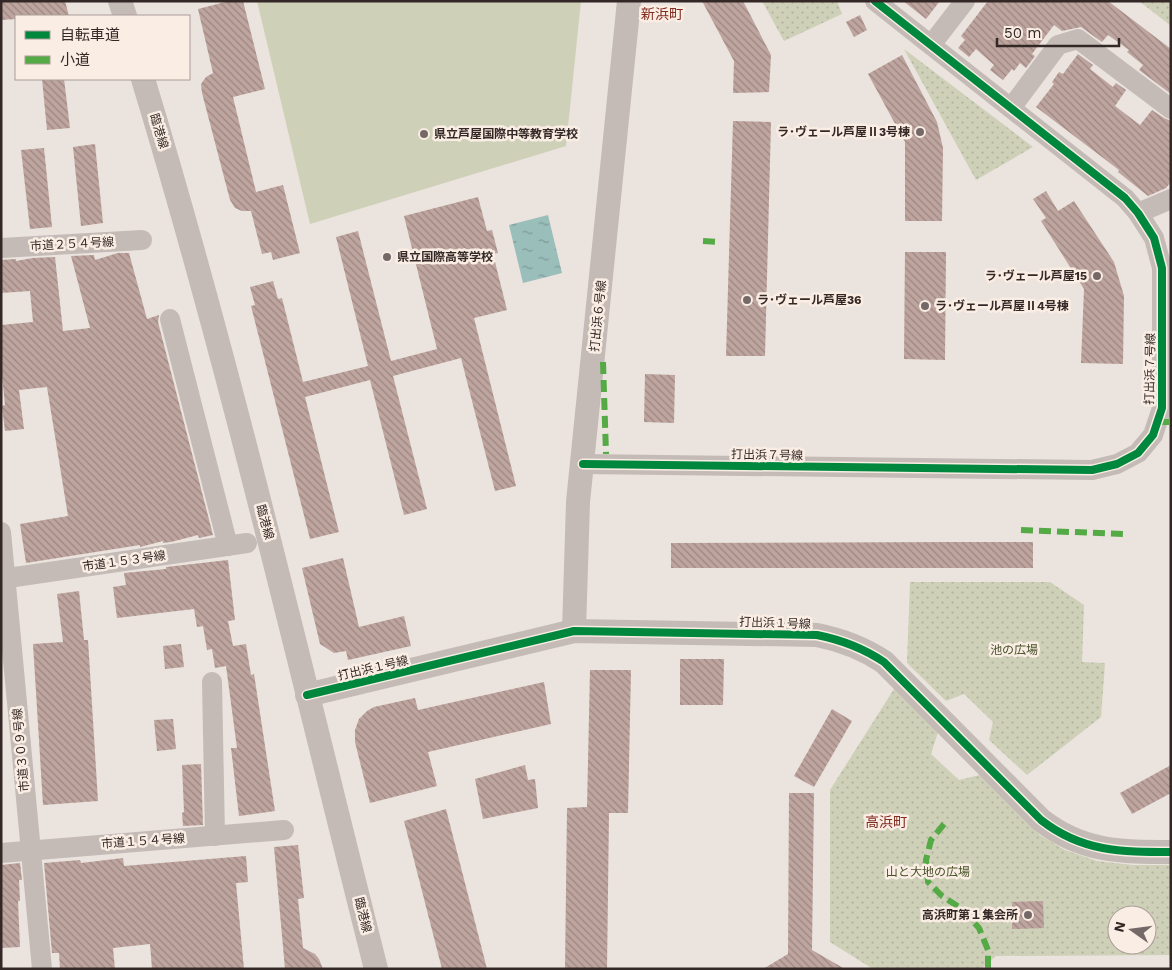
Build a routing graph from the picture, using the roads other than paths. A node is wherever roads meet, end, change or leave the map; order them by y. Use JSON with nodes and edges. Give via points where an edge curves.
{"nodes":[{"id":1,"x":120,"y":1,"type":"edge"},
{"id":2,"x":630,"y":1,"type":"edge"},
{"id":3,"x":875,"y":1,"type":"edge"},
{"id":4,"x":965,"y":1,"type":"edge"},
{"id":5,"x":125,"y":15,"type":"edge"},
{"id":6,"x":931,"y":45,"type":"junction"},
{"id":7,"x":143,"y":80,"type":"edge"},
{"id":8,"x":1011,"y":108,"type":"junction"},
{"id":9,"x":1171,"y":109,"type":"edge"},
{"id":10,"x":1171,"y":199,"type":"edge"},
{"id":11,"x":1138,"y":212,"type":"junction"},
{"id":12,"x":142,"y":240,"type":"dead end"},
{"id":13,"x":1,"y":248,"type":"edge"},
{"id":14,"x":170,"y":319,"type":"dead end"},
{"id":15,"x":583,"y":464,"type":"junction"},
{"id":16,"x":1,"y":532,"type":"edge"},
{"id":17,"x":4,"y":579,"type":"edge"},
{"id":18,"x":574,"y":631,"type":"junction"},
{"id":19,"x":212,"y":682,"type":"dead end"},
{"id":20,"x":307,"y":695,"type":"junction"},
{"id":21,"x":284,"y":830,"type":"dead end"},
{"id":22,"x":215,"y":836,"type":"junction"},
{"id":23,"x":30,"y":850,"type":"junction"},
{"id":24,"x":1,"y":852,"type":"edge"},
{"id":25,"x":1171,"y":852,"type":"edge"},
{"id":26,"x":42,"y":969,"type":"edge"},
{"id":27,"x":376,"y":969,"type":"edge"}],
"edges":[{"from":1,"to":5,"type":"street"},
{"from":2,"to":15,"type":"street","name":"打出浜６号線"},
{"from":3,"to":6,"type":"street","name":"打出浜７号線"},
{"from":4,"to":6,"type":"street"},
{"from":6,"to":8,"type":"street","name":"打出浜７号線"},
{"from":7,"to":20,"type":"street","name":"臨港線","via":[[185,221]]},
{"from":8,"to":9,"type":"street","via":[[1058,45],[1078,39]]},
{"from":8,"to":11,"type":"street","name":"打出浜７号線","via":[[1125,198]]},
{"from":10,"to":11,"type":"street"},
{"from":11,"to":15,"type":"street","name":"打出浜７号線","via":[[1154,238],[1162,268],[1162,408],[1153,435],[1138,453],[1117,464],[1092,470]]},
{"from":12,"to":13,"type":"street","name":"市道２５４号線"},
{"from":14,"to":17,"type":"street","name":"市道１５３号線","via":[[238,544]]},
{"from":15,"to":18,"type":"street","name":"打出浜６号線","via":[[578,502]]},
{"from":16,"to":17,"type":"street","name":"市道３０９号線"},
{"from":17,"to":23,"type":"street","name":"市道３０９号線"},
{"from":18,"to":20,"type":"street","name":"打出浜１号線"},
{"from":18,"to":25,"type":"street","name":"打出浜１号線","via":[[800,634],[853,644],[884,662],[1053,829],[1080,843],[1103,849]]},
{"from":19,"to":22,"type":"street"},
{"from":20,"to":27,"type":"street","name":"臨港線"},
{"from":21,"to":22,"type":"street","name":"市道１５４号線"},
{"from":22,"to":23,"type":"street","name":"市道１５４号線"},
{"from":23,"to":24,"type":"street","name":"市道１５４号線"},
{"from":23,"to":26,"type":"street","name":"市道３０９号線"}]}
